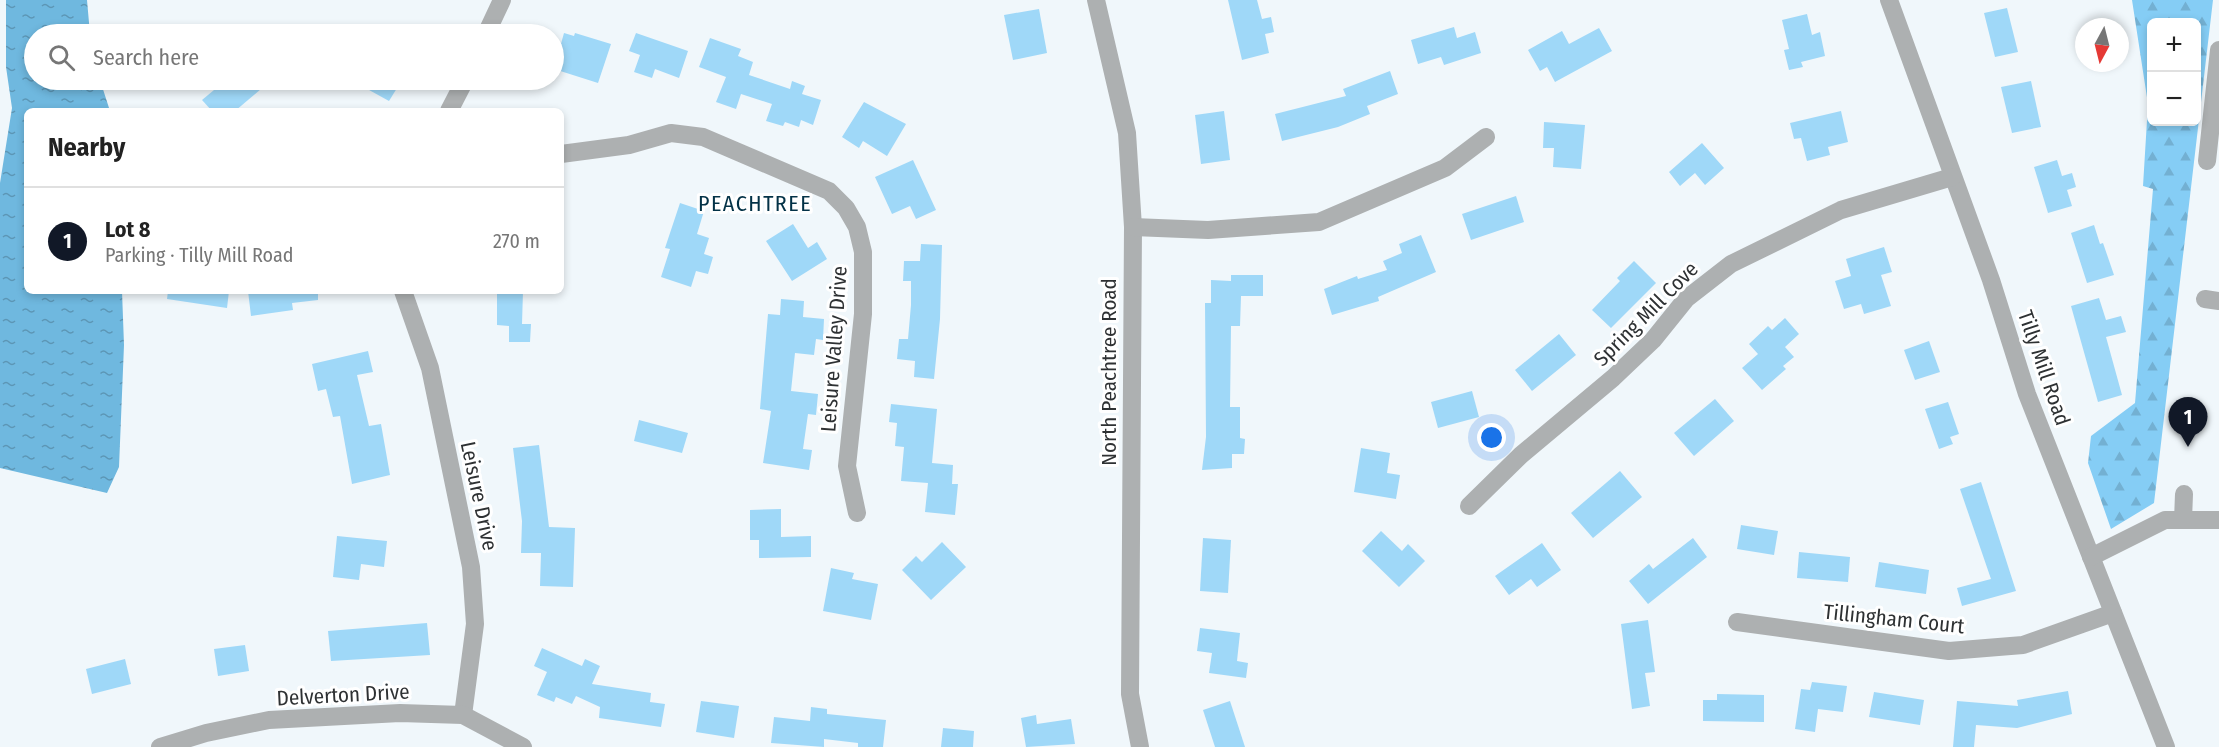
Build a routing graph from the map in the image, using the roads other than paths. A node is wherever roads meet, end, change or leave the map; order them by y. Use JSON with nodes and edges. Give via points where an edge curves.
{"nodes":[{"id":1,"x":502,"y":0,"type":"edge"},
{"id":2,"x":1096,"y":0,"type":"edge"},
{"id":3,"x":1889,"y":0,"type":"edge"},
{"id":4,"x":491,"y":24,"type":"edge"},
{"id":5,"x":2219,"y":50,"type":"edge"},
{"id":6,"x":462,"y":90,"type":"edge"},
{"id":7,"x":457,"y":108,"type":"edge"},
{"id":8,"x":1486,"y":137,"type":"dead end"},
{"id":9,"x":564,"y":154,"type":"edge"},
{"id":10,"x":2207,"y":161,"type":"dead end"},
{"id":11,"x":1952,"y":177,"type":"junction"},
{"id":12,"x":1132,"y":227,"type":"junction"},
{"id":13,"x":404,"y":294,"type":"edge"},
{"id":14,"x":2184,"y":494,"type":"dead end"},
{"id":15,"x":1469,"y":506,"type":"dead end"},
{"id":16,"x":857,"y":513,"type":"dead end"},
{"id":17,"x":2183,"y":520,"type":"junction"},
{"id":18,"x":2219,"y":520,"type":"edge"},
{"id":19,"x":2091,"y":557,"type":"junction"},
{"id":20,"x":2114,"y":613,"type":"junction"},
{"id":21,"x":1737,"y":622,"type":"dead end"},
{"id":22,"x":463,"y":715,"type":"junction"},
{"id":23,"x":160,"y":747,"type":"edge"},
{"id":24,"x":522,"y":747,"type":"edge"},
{"id":25,"x":1140,"y":747,"type":"edge"},
{"id":26,"x":2166,"y":747,"type":"edge"}],
"edges":[{"from":1,"to":4,"type":"street"},
{"from":2,"to":12,"type":"street","name":"North Peachtree Road","via":[[1127,133]]},
{"from":3,"to":11,"type":"street","name":"Tilly Mill Road"},
{"from":5,"to":10,"type":"street"},
{"from":6,"to":7,"type":"street"},
{"from":8,"to":12,"type":"street","via":[[1445,168],[1319,222],[1208,230]]},
{"from":9,"to":16,"type":"street","name":"Leisure Valley Drive","via":[[628,145],[671,133],[703,137],[829,191],[846,208],[857,227],[863,252],[863,314],[847,466]]},
{"from":11,"to":15,"type":"street","name":"Spring Mill Cove","via":[[1841,210],[1731,264],[1686,299],[1638,356],[1521,455]]},
{"from":11,"to":19,"type":"street","name":"Tilly Mill Road","via":[[1991,280],[2027,394]]},
{"from":12,"to":25,"type":"street","name":"North Peachtree Road","via":[[1130,694]]},
{"from":13,"to":22,"type":"street","name":"Leisure Drive","via":[[430,368],[471,567],[474,624]]},
{"from":14,"to":17,"type":"street"},
{"from":17,"to":18,"type":"street"},
{"from":17,"to":19,"type":"street","via":[[2165,520]]},
{"from":19,"to":20,"type":"street","name":"Tilly Mill Road"},
{"from":20,"to":21,"type":"street","name":"Tillingham Court","via":[[2024,645],[1949,651]]},
{"from":20,"to":26,"type":"street","name":"Tilly Mill Road"},
{"from":22,"to":23,"type":"street","name":"Delverton Drive","via":[[400,713],[269,720]]},
{"from":22,"to":24,"type":"street","name":"Delverton Drive"}]}
